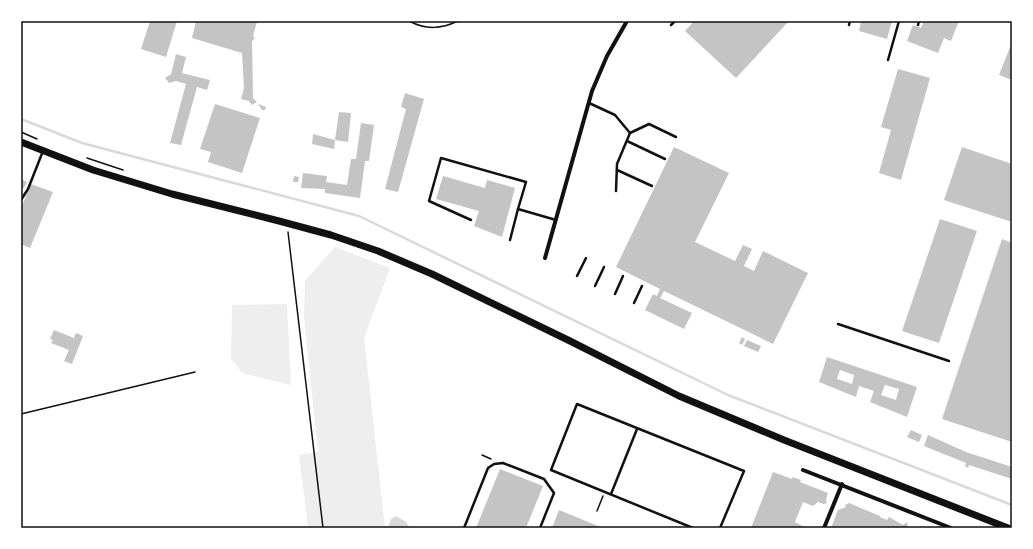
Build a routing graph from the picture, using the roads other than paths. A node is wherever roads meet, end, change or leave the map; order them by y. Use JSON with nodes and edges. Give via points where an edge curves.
{"nodes":[{"id":1,"x":627,"y":21,"type":"edge"},
{"id":2,"x":675,"y":21,"type":"edge"},
{"id":3,"x":850,"y":21,"type":"edge"},
{"id":4,"x":899,"y":21,"type":"edge"},
{"id":5,"x":919,"y":21,"type":"edge"},
{"id":6,"x":671,"y":25,"type":"dead end"},
{"id":7,"x":848,"y":25,"type":"dead end"},
{"id":8,"x":918,"y":25,"type":"dead end"},
{"id":9,"x":888,"y":60,"type":"dead end"},
{"id":10,"x":589,"y":103,"type":"junction"},
{"id":11,"x":630,"y":133,"type":"junction"},
{"id":12,"x":676,"y":137,"type":"dead end"},
{"id":13,"x":626,"y":141,"type":"junction"},
{"id":14,"x":21,"y":142,"type":"edge"},
{"id":15,"x":44,"y":151,"type":"junction"},
{"id":16,"x":665,"y":159,"type":"dead end"},
{"id":17,"x":617,"y":170,"type":"junction"},
{"id":18,"x":652,"y":186,"type":"dead end"},
{"id":19,"x":616,"y":191,"type":"dead end"},
{"id":20,"x":21,"y":200,"type":"edge"},
{"id":21,"x":518,"y":209,"type":"junction"},
{"id":22,"x":471,"y":220,"type":"dead end"},
{"id":23,"x":556,"y":220,"type":"junction"},
{"id":24,"x":510,"y":240,"type":"dead end"},
{"id":25,"x":545,"y":258,"type":"dead end"},
{"id":26,"x":586,"y":258,"type":"dead end"},
{"id":27,"x":604,"y":267,"type":"dead end"},
{"id":28,"x":577,"y":276,"type":"dead end"},
{"id":29,"x":623,"y":276,"type":"dead end"},
{"id":30,"x":595,"y":286,"type":"dead end"},
{"id":31,"x":642,"y":286,"type":"dead end"},
{"id":32,"x":614,"y":294,"type":"dead end"},
{"id":33,"x":634,"y":303,"type":"dead end"},
{"id":34,"x":838,"y":324,"type":"dead end"},
{"id":35,"x":949,"y":361,"type":"dead end"},
{"id":36,"x":637,"y":429,"type":"junction"},
{"id":37,"x":803,"y":470,"type":"dead end"},
{"id":38,"x":842,"y":484,"type":"junction"},
{"id":39,"x":611,"y":494,"type":"junction"},
{"id":40,"x":464,"y":528,"type":"edge"},
{"id":41,"x":540,"y":528,"type":"edge"},
{"id":42,"x":693,"y":528,"type":"edge"},
{"id":43,"x":720,"y":528,"type":"edge"},
{"id":44,"x":824,"y":528,"type":"edge"},
{"id":45,"x":951,"y":528,"type":"edge"},
{"id":46,"x":1008,"y":528,"type":"edge"}],
"edges":[{"from":1,"to":10,"type":"street","via":[[600,71]]},
{"from":2,"to":6,"type":"lane"},
{"from":3,"to":7,"type":"lane"},
{"from":4,"to":9,"type":"lane"},
{"from":5,"to":8,"type":"lane"},
{"from":10,"to":11,"type":"lane","via":[[615,115]]},
{"from":10,"to":23,"type":"street"},
{"from":11,"to":12,"type":"lane","via":[[649,124]]},
{"from":11,"to":13,"type":"lane"},
{"from":13,"to":16,"type":"lane"},
{"from":13,"to":17,"type":"lane"},
{"from":14,"to":15,"type":"main road"},
{"from":15,"to":20,"type":"lane"},
{"from":15,"to":46,"type":"main road","via":[[93,170],[172,194],[287,223],[378,251],[432,274],[679,396]]},
{"from":17,"to":18,"type":"lane"},
{"from":17,"to":19,"type":"lane"},
{"from":21,"to":22,"type":"lane","via":[[526,182],[440,158],[429,201]]},
{"from":21,"to":23,"type":"lane"},
{"from":21,"to":24,"type":"lane"},
{"from":23,"to":25,"type":"street"},
{"from":26,"to":28,"type":"lane"},
{"from":27,"to":30,"type":"lane"},
{"from":29,"to":32,"type":"lane"},
{"from":31,"to":33,"type":"lane"},
{"from":34,"to":35,"type":"lane"},
{"from":36,"to":39,"type":"lane"},
{"from":36,"to":39,"type":"lane","via":[[577,404],[551,470]]},
{"from":36,"to":43,"type":"lane","via":[[744,471]]},
{"from":37,"to":38,"type":"street"},
{"from":38,"to":44,"type":"street"},
{"from":38,"to":45,"type":"street"},
{"from":39,"to":42,"type":"lane"},
{"from":40,"to":41,"type":"lane","via":[[488,468],[503,463],[544,479],[554,493]]}]}
